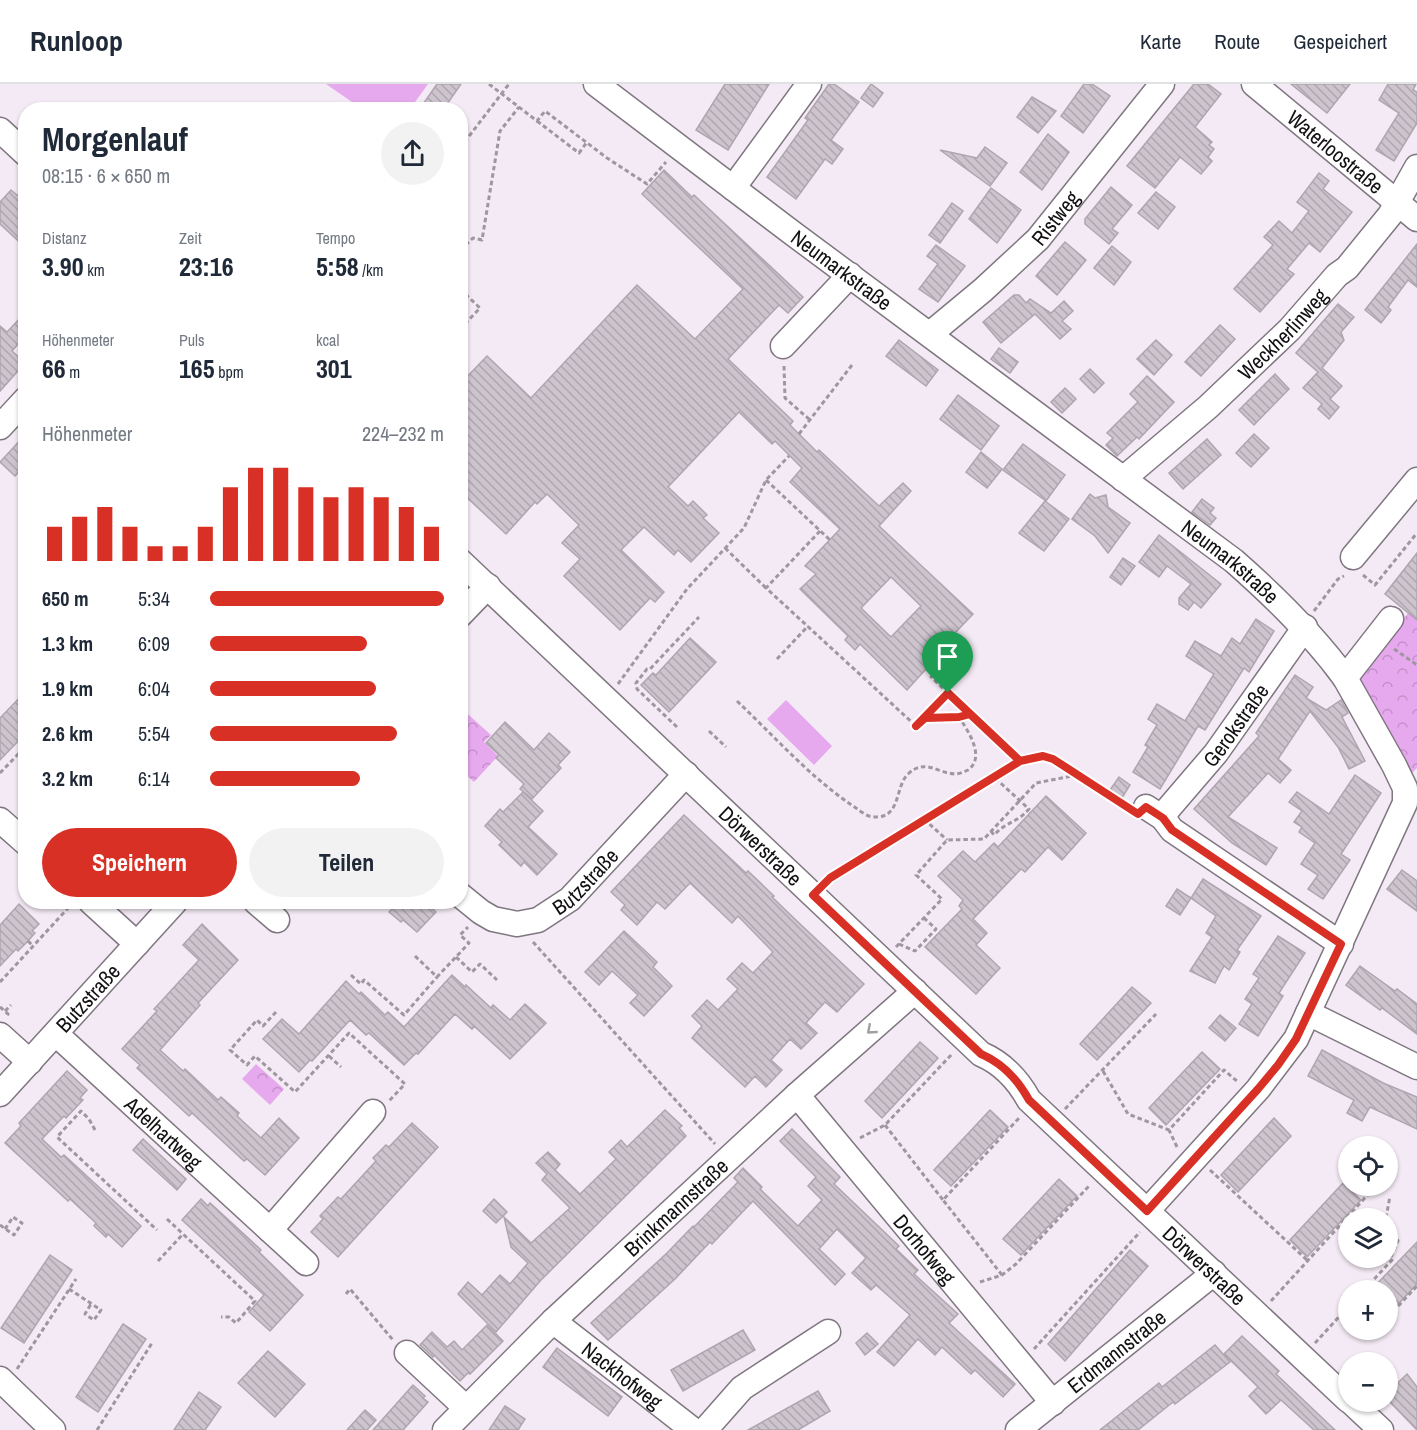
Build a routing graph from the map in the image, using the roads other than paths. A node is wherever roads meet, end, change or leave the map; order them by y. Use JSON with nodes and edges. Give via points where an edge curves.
{"nodes":[{"id":1,"x":596,"y":84,"type":"edge"},
{"id":2,"x":809,"y":84,"type":"edge"},
{"id":3,"x":1162,"y":84,"type":"edge"},
{"id":4,"x":1254,"y":84,"type":"edge"},
{"id":5,"x":0,"y":130,"type":"edge"},
{"id":6,"x":18,"y":147,"type":"edge"},
{"id":7,"x":1417,"y":168,"type":"edge"},
{"id":8,"x":733,"y":188,"type":"junction"},
{"id":9,"x":1397,"y":203,"type":"junction"},
{"id":10,"x":1417,"y":219,"type":"edge"},
{"id":11,"x":850,"y":275,"type":"junction"},
{"id":12,"x":930,"y":334,"type":"junction"},
{"id":13,"x":783,"y":346,"type":"road end"},
{"id":14,"x":18,"y":408,"type":"edge"},
{"id":15,"x":0,"y":427,"type":"edge"},
{"id":16,"x":1123,"y":479,"type":"junction"},
{"id":17,"x":1417,"y":480,"type":"edge"},
{"id":18,"x":1352,"y":567,"type":"road end"},
{"id":19,"x":468,"y":568,"type":"edge"},
{"id":20,"x":488,"y":586,"type":"junction"},
{"id":21,"x":468,"y":607,"type":"edge"},
{"id":22,"x":1305,"y":627,"type":"junction"},
{"id":23,"x":1384,"y":628,"type":"road end"},
{"id":24,"x":1345,"y":678,"type":"junction"},
{"id":25,"x":686,"y":774,"type":"junction"},
{"id":26,"x":0,"y":820,"type":"edge"},
{"id":27,"x":18,"y":836,"type":"edge"},
{"id":28,"x":468,"y":901,"type":"edge"},
{"id":29,"x":99,"y":909,"type":"edge"},
{"id":30,"x":169,"y":909,"type":"edge"},
{"id":31,"x":264,"y":909,"type":"edge"},
{"id":32,"x":277,"y":920,"type":"dead end"},
{"id":33,"x":137,"y":944,"type":"junction"},
{"id":34,"x":1341,"y":944,"type":"junction"},
{"id":35,"x":915,"y":991,"type":"junction"},
{"id":36,"x":1308,"y":1013,"type":"junction"},
{"id":37,"x":56,"y":1034,"type":"junction"},
{"id":38,"x":0,"y":1035,"type":"edge"},
{"id":39,"x":30,"y":1062,"type":"junction"},
{"id":40,"x":1417,"y":1067,"type":"edge"},
{"id":41,"x":0,"y":1094,"type":"edge"},
{"id":42,"x":797,"y":1095,"type":"junction"},
{"id":43,"x":373,"y":1112,"type":"road end"},
{"id":44,"x":1145,"y":1219,"type":"junction"},
{"id":45,"x":270,"y":1230,"type":"junction"},
{"id":46,"x":306,"y":1263,"type":"dead end"},
{"id":47,"x":1214,"y":1273,"type":"junction"},
{"id":48,"x":553,"y":1321,"type":"junction"},
{"id":49,"x":828,"y":1332,"type":"dead end"},
{"id":50,"x":407,"y":1353,"type":"road end"},
{"id":51,"x":8,"y":1375,"type":"edge"},
{"id":52,"x":1338,"y":1390,"type":"edge"},
{"id":53,"x":1053,"y":1403,"type":"junction"},
{"id":54,"x":466,"y":1408,"type":"junction"},
{"id":55,"x":1362,"y":1412,"type":"edge"},
{"id":56,"x":53,"y":1430,"type":"edge"},
{"id":57,"x":445,"y":1430,"type":"edge"},
{"id":58,"x":693,"y":1430,"type":"edge"},
{"id":59,"x":705,"y":1430,"type":"edge"},
{"id":60,"x":1018,"y":1430,"type":"edge"},
{"id":61,"x":1381,"y":1430,"type":"edge"}],
"edges":[{"from":1,"to":8,"type":"street","name":"Neumarkstraße"},
{"from":2,"to":8,"type":"street"},
{"from":3,"to":12,"type":"street","name":"Ristweg","via":[[1038,239]]},
{"from":4,"to":9,"type":"street","name":"Waterloostraße"},
{"from":5,"to":6,"type":"street"},
{"from":7,"to":9,"type":"street","name":"Weckherlinweg"},
{"from":8,"to":11,"type":"street","name":"Neumarkstraße"},
{"from":9,"to":10,"type":"street","name":"Waterloostraße"},
{"from":9,"to":16,"type":"street","name":"Weckherlinweg","via":[[1347,267],[1290,329],[1209,407]]},
{"from":11,"to":12,"type":"street","name":"Neumarkstraße"},
{"from":11,"to":13,"type":"street"},
{"from":12,"to":16,"type":"street","name":"Neumarkstraße"},
{"from":14,"to":15,"type":"street"},
{"from":16,"to":22,"type":"street","name":"Neumarkstraße","via":[[1234,561]]},
{"from":17,"to":18,"type":"street"},
{"from":19,"to":20,"type":"street","name":"Dörwerstraße"},
{"from":20,"to":21,"type":"street"},
{"from":20,"to":25,"type":"street","name":"Dörwerstraße"},
{"from":22,"to":24,"type":"street","name":"Neumarkstraße"},
{"from":22,"to":34,"type":"street","name":"Gerokstraße","via":[[1216,753],[1168,808],[1154,813],[1172,830]]},
{"from":23,"to":24,"type":"street"},
{"from":24,"to":34,"type":"street","name":"Neumarkstraße","via":[[1394,765],[1405,788],[1405,803]]},
{"from":25,"to":28,"type":"street","name":"Butzstraße","via":[[570,899],[538,920],[517,924],[493,919]]},
{"from":25,"to":35,"type":"street","name":"Dörwerstraße"},
{"from":26,"to":27,"type":"street"},
{"from":29,"to":33,"type":"street"},
{"from":30,"to":33,"type":"street","name":"Butzstraße"},
{"from":31,"to":32,"type":"street"},
{"from":33,"to":37,"type":"street","name":"Butzstraße"},
{"from":34,"to":36,"type":"street","name":"Neumarkstraße"},
{"from":35,"to":42,"type":"street","name":"Brinkmannstraße","one_way":true},
{"from":35,"to":44,"type":"street","name":"Dörwerstraße","via":[[981,1054],[1007,1072],[1029,1100]]},
{"from":36,"to":40,"type":"street"},
{"from":36,"to":44,"type":"street","name":"Neumarkstraße","via":[[1278,1065]]},
{"from":37,"to":39,"type":"street","name":"Butzstraße"},
{"from":37,"to":45,"type":"street","name":"Adelhartweg"},
{"from":38,"to":39,"type":"street"},
{"from":39,"to":41,"type":"street","name":"Butzstraße"},
{"from":42,"to":48,"type":"street","name":"Brinkmannstraße"},
{"from":42,"to":53,"type":"street","name":"Dorhofweg"},
{"from":43,"to":45,"type":"street"},
{"from":44,"to":47,"type":"street","name":"Dörwerstraße"},
{"from":45,"to":46,"type":"street","name":"Adelhartweg"},
{"from":47,"to":52,"type":"street","name":"Dörwerstraße"},
{"from":47,"to":53,"type":"street","name":"Erdmannstraße"},
{"from":48,"to":54,"type":"street","name":"Brinkmannstraße"},
{"from":48,"to":58,"type":"street","name":"Nackhofweg"},
{"from":49,"to":59,"type":"street","via":[[742,1388]]},
{"from":50,"to":54,"type":"street"},
{"from":51,"to":56,"type":"street"},
{"from":53,"to":60,"type":"street","name":"Erdmannstraße"},
{"from":54,"to":57,"type":"street","name":"Brinkmannstraße"},
{"from":55,"to":61,"type":"street","name":"Dörwerstraße"}]}
